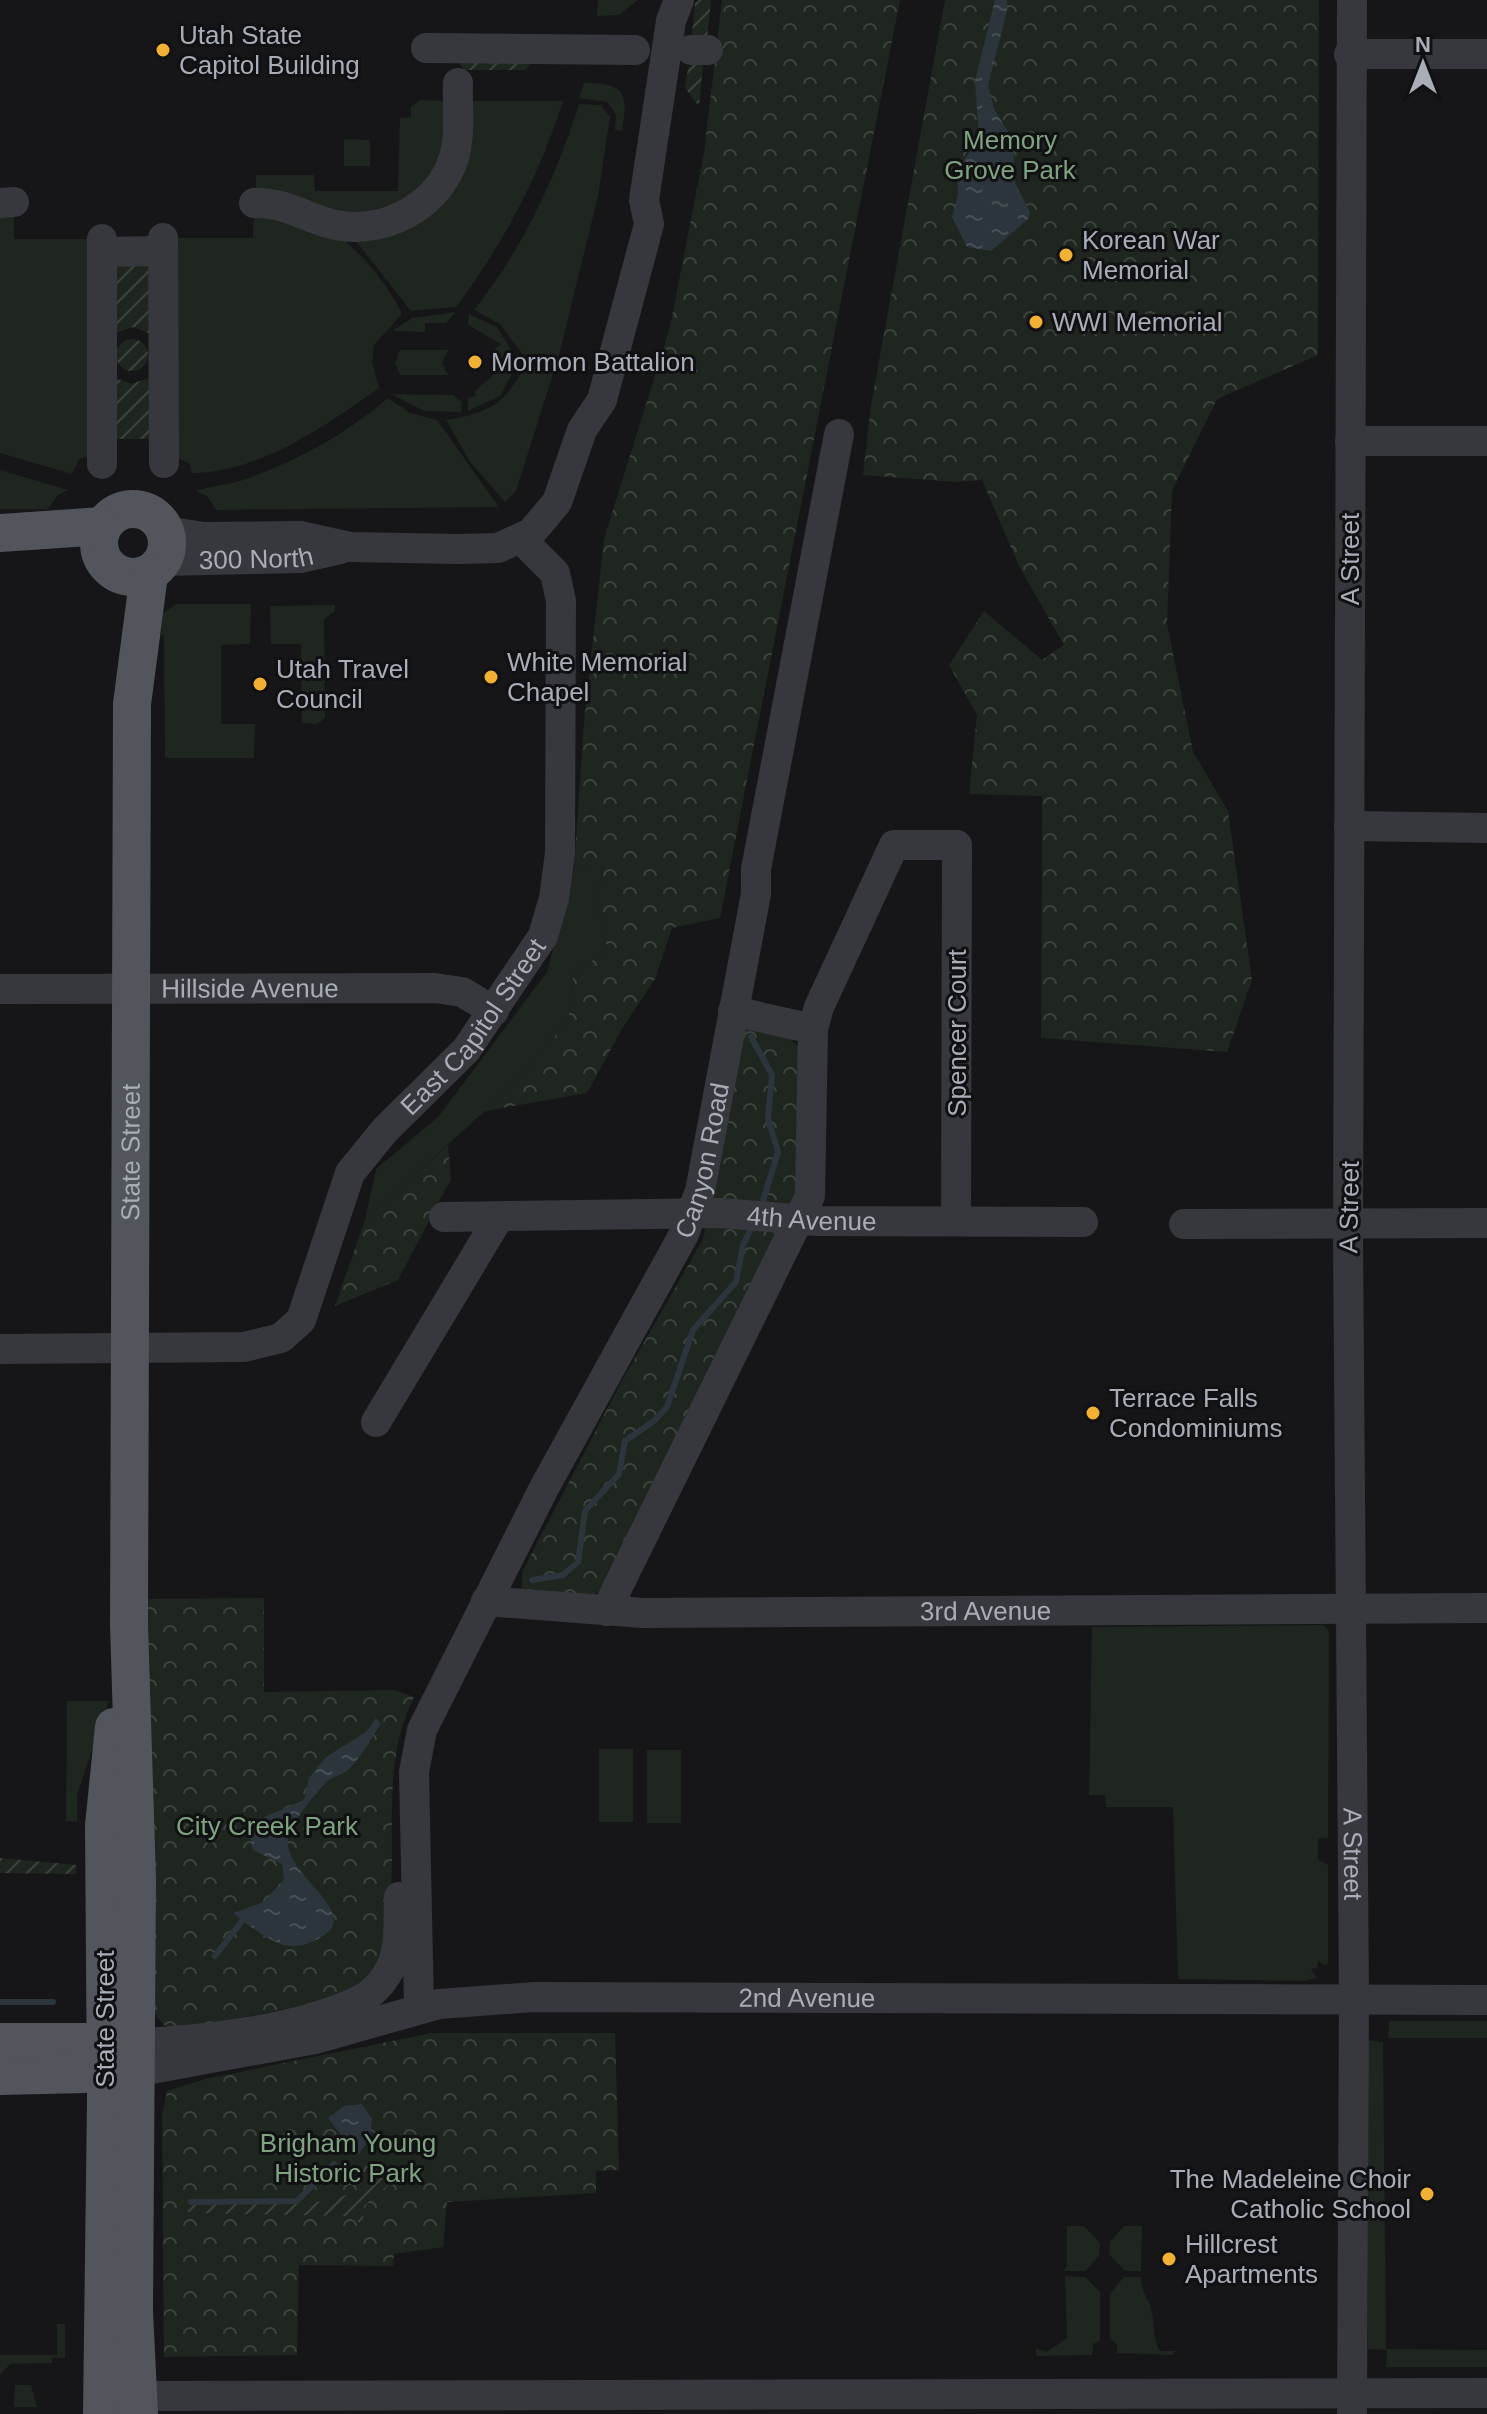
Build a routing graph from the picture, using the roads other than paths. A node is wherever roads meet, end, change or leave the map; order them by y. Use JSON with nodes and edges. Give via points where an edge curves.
{"nodes":[{"id":1,"x":1352,"y":0,"type":"edge"},
{"id":2,"x":672,"y":7,"type":"edge"},
{"id":3,"x":426,"y":48,"type":"dead end"},
{"id":4,"x":635,"y":50,"type":"dead end"},
{"id":5,"x":1349,"y":54,"type":"junction"},
{"id":6,"x":1487,"y":54,"type":"edge"},
{"id":7,"x":458,"y":83,"type":"dead end"},
{"id":8,"x":254,"y":203,"type":"dead end"},
{"id":9,"x":839,"y":434,"type":"dead end"},
{"id":10,"x":1350,"y":441,"type":"junction"},
{"id":11,"x":1487,"y":441,"type":"edge"},
{"id":12,"x":164,"y":463,"type":"dead end"},
{"id":13,"x":102,"y":464,"type":"dead end"},
{"id":14,"x":0,"y":533,"type":"edge"},
{"id":15,"x":521,"y":539,"type":"junction"},
{"id":16,"x":0,"y":553,"type":"edge"},
{"id":17,"x":133,"y":554,"type":"junction"},
{"id":18,"x":1349,"y":826,"type":"junction"},
{"id":19,"x":1487,"y":828,"type":"edge"},
{"id":20,"x":132,"y":988,"type":"junction"},
{"id":21,"x":0,"y":989,"type":"edge"},
{"id":22,"x":494,"y":1011,"type":"junction"},
{"id":23,"x":733,"y":1011,"type":"junction"},
{"id":24,"x":813,"y":1029,"type":"junction"},
{"id":25,"x":693,"y":1213,"type":"junction"},
{"id":26,"x":444,"y":1217,"type":"dead end"},
{"id":27,"x":499,"y":1217,"type":"junction"},
{"id":28,"x":800,"y":1220,"type":"junction"},
{"id":29,"x":956,"y":1221,"type":"junction"},
{"id":30,"x":1083,"y":1222,"type":"dead end"},
{"id":31,"x":1348,"y":1222,"type":"junction"},
{"id":32,"x":1487,"y":1223,"type":"edge"},
{"id":33,"x":1184,"y":1224,"type":"dead end"},
{"id":34,"x":0,"y":1349,"type":"edge"},
{"id":35,"x":130,"y":1349,"type":"junction"},
{"id":36,"x":376,"y":1422,"type":"dead end"},
{"id":37,"x":486,"y":1601,"type":"junction"},
{"id":38,"x":1350,"y":1607,"type":"junction"},
{"id":39,"x":1487,"y":1608,"type":"edge"},
{"id":40,"x":606,"y":1611,"type":"junction"},
{"id":41,"x":415,"y":1833,"type":"junction"},
{"id":42,"x":1354,"y":1999,"type":"junction"},
{"id":43,"x":1487,"y":2000,"type":"edge"},
{"id":44,"x":419,"y":2008,"type":"junction"},
{"id":45,"x":0,"y":2042,"type":"edge"},
{"id":46,"x":121,"y":2058,"type":"junction"},
{"id":47,"x":0,"y":2076,"type":"edge"},
{"id":48,"x":1487,"y":2393,"type":"edge"},
{"id":49,"x":1352,"y":2403,"type":"edge"},
{"id":50,"x":139,"y":2405,"type":"edge"},
{"id":51,"x":102,"y":2414,"type":"edge"}],
"edges":[{"from":1,"to":5,"type":"street","name":"A Street"},
{"from":2,"to":15,"type":"street","via":[[644,200],[629,221],[583,395],[582,430],[557,502],[541,525]]},
{"from":3,"to":4,"type":"street"},
{"from":5,"to":6,"type":"street"},
{"from":5,"to":10,"type":"street","name":"A Street"},
{"from":7,"to":8,"type":"street","via":[[455,156],[429,199],[402,217],[362,226],[336,225],[294,207]]},
{"from":9,"to":23,"type":"street","name":"Canyon Road"},
{"from":10,"to":11,"type":"street"},
{"from":10,"to":18,"type":"street","name":"A Street"},
{"from":12,"to":13,"type":"street","via":[[163,245],[102,245]]},
{"from":14,"to":17,"type":"main road","name":"300 North"},
{"from":15,"to":17,"type":"street","name":"300 North","via":[[498,548],[350,547],[300,558]]},
{"from":15,"to":22,"type":"street","name":"East Capitol Street","via":[[555,573],[560,590],[560,853],[543,936]]},
{"from":16,"to":17,"type":"main road","name":"300 North"},
{"from":17,"to":20,"type":"main road","name":"State Street"},
{"from":18,"to":19,"type":"street"},
{"from":18,"to":31,"type":"street","name":"A Street"},
{"from":20,"to":21,"type":"street","name":"Hillside Avenue"},
{"from":20,"to":22,"type":"street","name":"Hillside Avenue","via":[[435,988],[462,992]]},
{"from":20,"to":35,"type":"main road","name":"State Street"},
{"from":22,"to":35,"type":"street","name":"East Capitol Street","via":[[453,1065],[385,1130],[350,1173],[306,1311],[293,1330],[244,1347]]},
{"from":23,"to":24,"type":"street"},
{"from":23,"to":25,"type":"street","name":"Canyon Road"},
{"from":24,"to":28,"type":"street","via":[[812,1188]]},
{"from":24,"to":29,"type":"street","name":"Spencer Court","via":[[824,993],[894,845],[957,845]]},
{"from":25,"to":27,"type":"street","name":"4th Avenue"},
{"from":25,"to":28,"type":"street","name":"4th Avenue"},
{"from":25,"to":37,"type":"street","name":"Canyon Road"},
{"from":26,"to":27,"type":"street","name":"4th Avenue"},
{"from":27,"to":36,"type":"street"},
{"from":28,"to":29,"type":"street","name":"4th Avenue"},
{"from":28,"to":40,"type":"street"},
{"from":29,"to":30,"type":"street","name":"4th Avenue"},
{"from":31,"to":32,"type":"street"},
{"from":31,"to":33,"type":"street"},
{"from":31,"to":38,"type":"street","name":"A Street"},
{"from":34,"to":35,"type":"street"},
{"from":35,"to":46,"type":"main road","name":"State Street","via":[[129,1625],[105,1795]]},
{"from":37,"to":40,"type":"street","name":"3rd Avenue"},
{"from":37,"to":41,"type":"street","name":"Canyon Road","via":[[422,1730],[414,1772]]},
{"from":38,"to":39,"type":"street","name":"3rd Avenue"},
{"from":38,"to":40,"type":"street","name":"3rd Avenue"},
{"from":38,"to":42,"type":"street","name":"A Street"},
{"from":41,"to":44,"type":"street","name":"Canyon Road"},
{"from":41,"to":46,"type":"street","name":"Canyon Road","via":[[400,1891],[390,1968],[358,2001],[293,2021]]},
{"from":42,"to":43,"type":"street","name":"2nd Avenue"},
{"from":42,"to":44,"type":"street","name":"2nd Avenue","via":[[534,1997]]},
{"from":42,"to":49,"type":"street","name":"A Street"},
{"from":44,"to":46,"type":"street","name":"2nd Avenue","via":[[315,2039]]},
{"from":45,"to":46,"type":"main road"},
{"from":46,"to":47,"type":"main road"},
{"from":46,"to":50,"type":"main road","name":"State Street"},
{"from":46,"to":51,"type":"main road","name":"State Street"},
{"from":48,"to":49,"type":"street"},
{"from":49,"to":50,"type":"street"}]}
